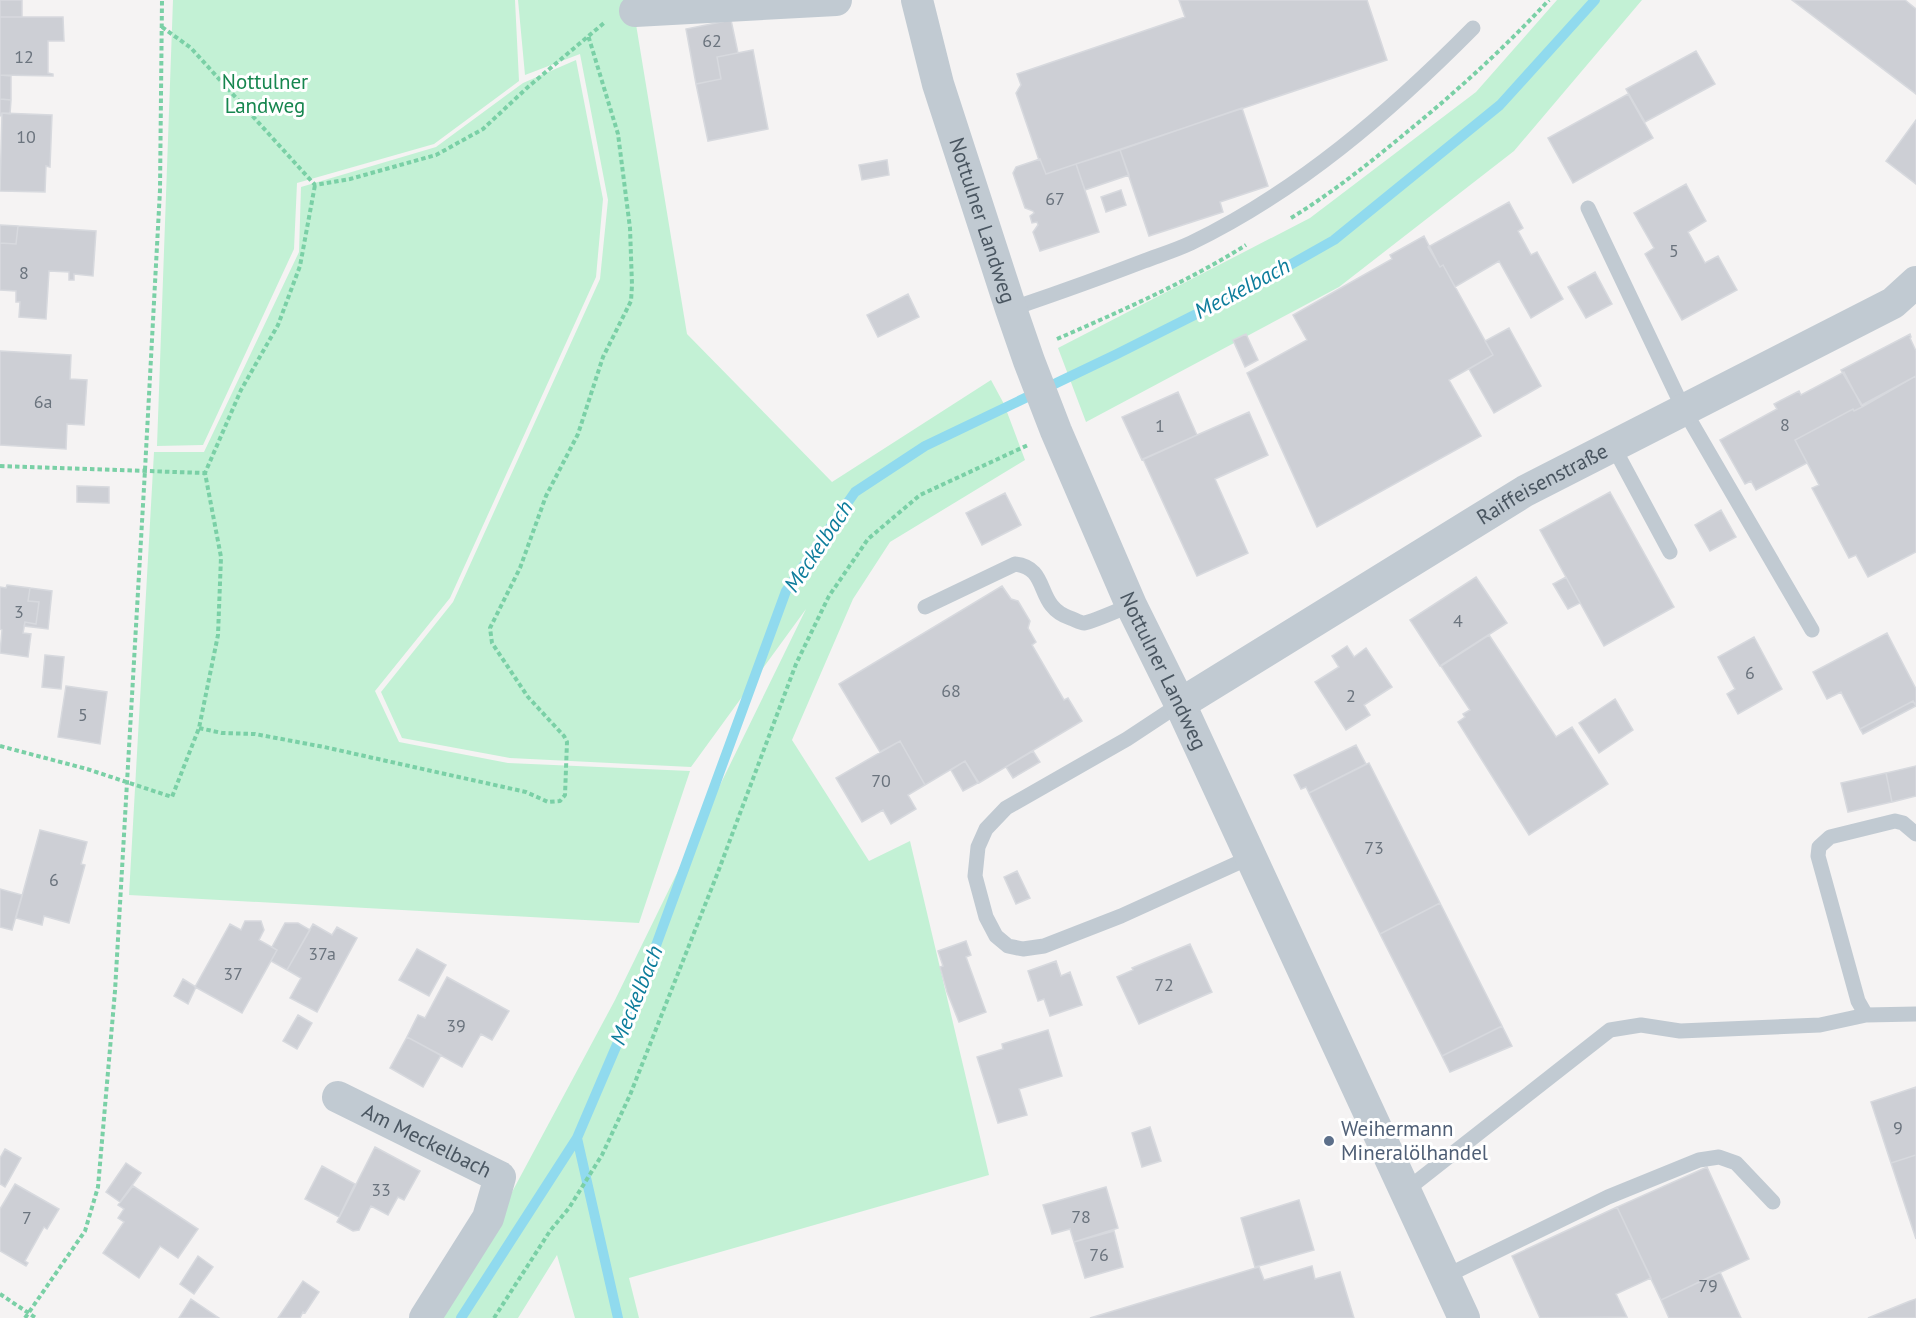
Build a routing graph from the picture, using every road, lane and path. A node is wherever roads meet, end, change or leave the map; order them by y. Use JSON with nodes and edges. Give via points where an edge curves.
{"nodes":[{"id":1,"x":162,"y":0,"type":"edge"},
{"id":2,"x":836,"y":0,"type":"edge"},
{"id":3,"x":917,"y":0,"type":"edge"},
{"id":4,"x":635,"y":11,"type":"joint"},
{"id":5,"x":162,"y":26,"type":"junction"},
{"id":6,"x":1473,"y":28,"type":"dead end"},
{"id":7,"x":588,"y":35,"type":"junction"},
{"id":8,"x":315,"y":185,"type":"junction"},
{"id":9,"x":1588,"y":208,"type":"dead end"},
{"id":10,"x":1916,"y":282,"type":"edge"},
{"id":11,"x":1011,"y":309,"type":"junction"},
{"id":12,"x":1684,"y":410,"type":"junction"},
{"id":13,"x":1053,"y":425,"type":"junction"},
{"id":14,"x":1613,"y":446,"type":"junction"},
{"id":15,"x":0,"y":466,"type":"edge"},
{"id":16,"x":145,"y":470,"type":"junction"},
{"id":17,"x":205,"y":473,"type":"junction"},
{"id":18,"x":1670,"y":552,"type":"dead end"},
{"id":19,"x":1131,"y":605,"type":"junction"},
{"id":20,"x":925,"y":607,"type":"dead end"},
{"id":21,"x":1812,"y":630,"type":"dead end"},
{"id":22,"x":1180,"y":704,"type":"junction"},
{"id":23,"x":199,"y":728,"type":"junction"},
{"id":24,"x":0,"y":747,"type":"edge"},
{"id":25,"x":127,"y":782,"type":"junction"},
{"id":26,"x":1916,"y":834,"type":"edge"},
{"id":27,"x":1251,"y":857,"type":"junction"},
{"id":28,"x":1916,"y":1014,"type":"edge"},
{"id":29,"x":1866,"y":1015,"type":"junction"},
{"id":30,"x":338,"y":1097,"type":"dead end"},
{"id":31,"x":1405,"y":1191,"type":"junction"},
{"id":32,"x":1773,"y":1202,"type":"dead end"},
{"id":33,"x":1444,"y":1276,"type":"junction"},
{"id":34,"x":0,"y":1294,"type":"edge"},
{"id":35,"x":29,"y":1313,"type":"junction"},
{"id":36,"x":25,"y":1318,"type":"edge"},
{"id":37,"x":36,"y":1318,"type":"edge"},
{"id":38,"x":425,"y":1318,"type":"edge"},
{"id":39,"x":494,"y":1318,"type":"edge"},
{"id":40,"x":1464,"y":1318,"type":"edge"}],
"edges":[{"from":1,"to":5,"type":"path"},
{"from":2,"to":4,"type":"street"},
{"from":3,"to":11,"type":"street","name":"Nottulner Landweg","via":[[938,84]]},
{"from":4,"to":7,"type":"path","via":[[604,22]]},
{"from":5,"to":8,"type":"path","via":[[191,48]]},
{"from":5,"to":16,"type":"path","via":[[160,190]]},
{"from":6,"to":11,"type":"lane","via":[[1348,142],[1260,205],[1190,244]]},
{"from":7,"to":8,"type":"path","via":[[474,134],[436,154]]},
{"from":7,"to":23,"type":"path","via":[[618,134],[630,228],[631,301],[603,357],[578,434],[546,496],[520,568],[489,635],[528,697],[567,742],[566,795],[560,801],[548,802],[526,792],[365,756],[255,734]]},
{"from":8,"to":17,"type":"path","via":[[300,266],[278,325],[241,390]]},
{"from":9,"to":12,"type":"lane"},
{"from":10,"to":12,"type":"street","name":"Raiffeisenstraße","via":[[1893,303]]},
{"from":11,"to":13,"type":"street","name":"Nottulner Landweg"},
{"from":12,"to":14,"type":"street","name":"Raiffeisenstraße"},
{"from":12,"to":21,"type":"lane"},
{"from":13,"to":19,"type":"street","name":"Nottulner Landweg"},
{"from":13,"to":39,"type":"path","via":[[920,495],[868,539],[830,596],[796,664],[630,1095],[602,1155]]},
{"from":14,"to":18,"type":"lane"},
{"from":14,"to":22,"type":"street","name":"Raiffeisenstraße","via":[[1525,491]]},
{"from":15,"to":16,"type":"path"},
{"from":16,"to":17,"type":"path"},
{"from":16,"to":25,"type":"path"},
{"from":17,"to":23,"type":"path","via":[[222,557],[218,635]]},
{"from":19,"to":20,"type":"lane","via":[[1083,623],[1062,615],[1048,603],[1037,575],[1027,565],[1015,564]]},
{"from":19,"to":22,"type":"street","name":"Nottulner Landweg"},
{"from":22,"to":27,"type":"street","name":"Nottulner Landweg"},
{"from":22,"to":27,"type":"lane","via":[[1006,808],[986,829],[978,847],[975,876],[986,917],[996,936],[1008,946],[1023,950],[1044,946]]},
{"from":23,"to":25,"type":"path","via":[[172,797]]},
{"from":24,"to":25,"type":"path"},
{"from":25,"to":35,"type":"path","via":[[98,1187],[85,1231]]},
{"from":26,"to":29,"type":"lane","via":[[1895,821],[1830,837],[1819,846],[1818,856],[1858,1001]]},
{"from":27,"to":31,"type":"street","name":"Nottulner Landweg"},
{"from":28,"to":29,"type":"lane"},
{"from":29,"to":31,"type":"lane","via":[[1820,1025],[1680,1031],[1641,1025],[1610,1030]]},
{"from":30,"to":38,"type":"street","name":"Am Meckelbach","via":[[500,1177],[488,1218]]},
{"from":31,"to":33,"type":"street","name":"Nottulner Landweg"},
{"from":32,"to":33,"type":"lane","via":[[1736,1163],[1719,1157],[1699,1160],[1608,1197]]},
{"from":33,"to":40,"type":"street","name":"Nottulner Landweg"},
{"from":34,"to":35,"type":"path"},
{"from":35,"to":36,"type":"path"},
{"from":35,"to":37,"type":"path"}]}
